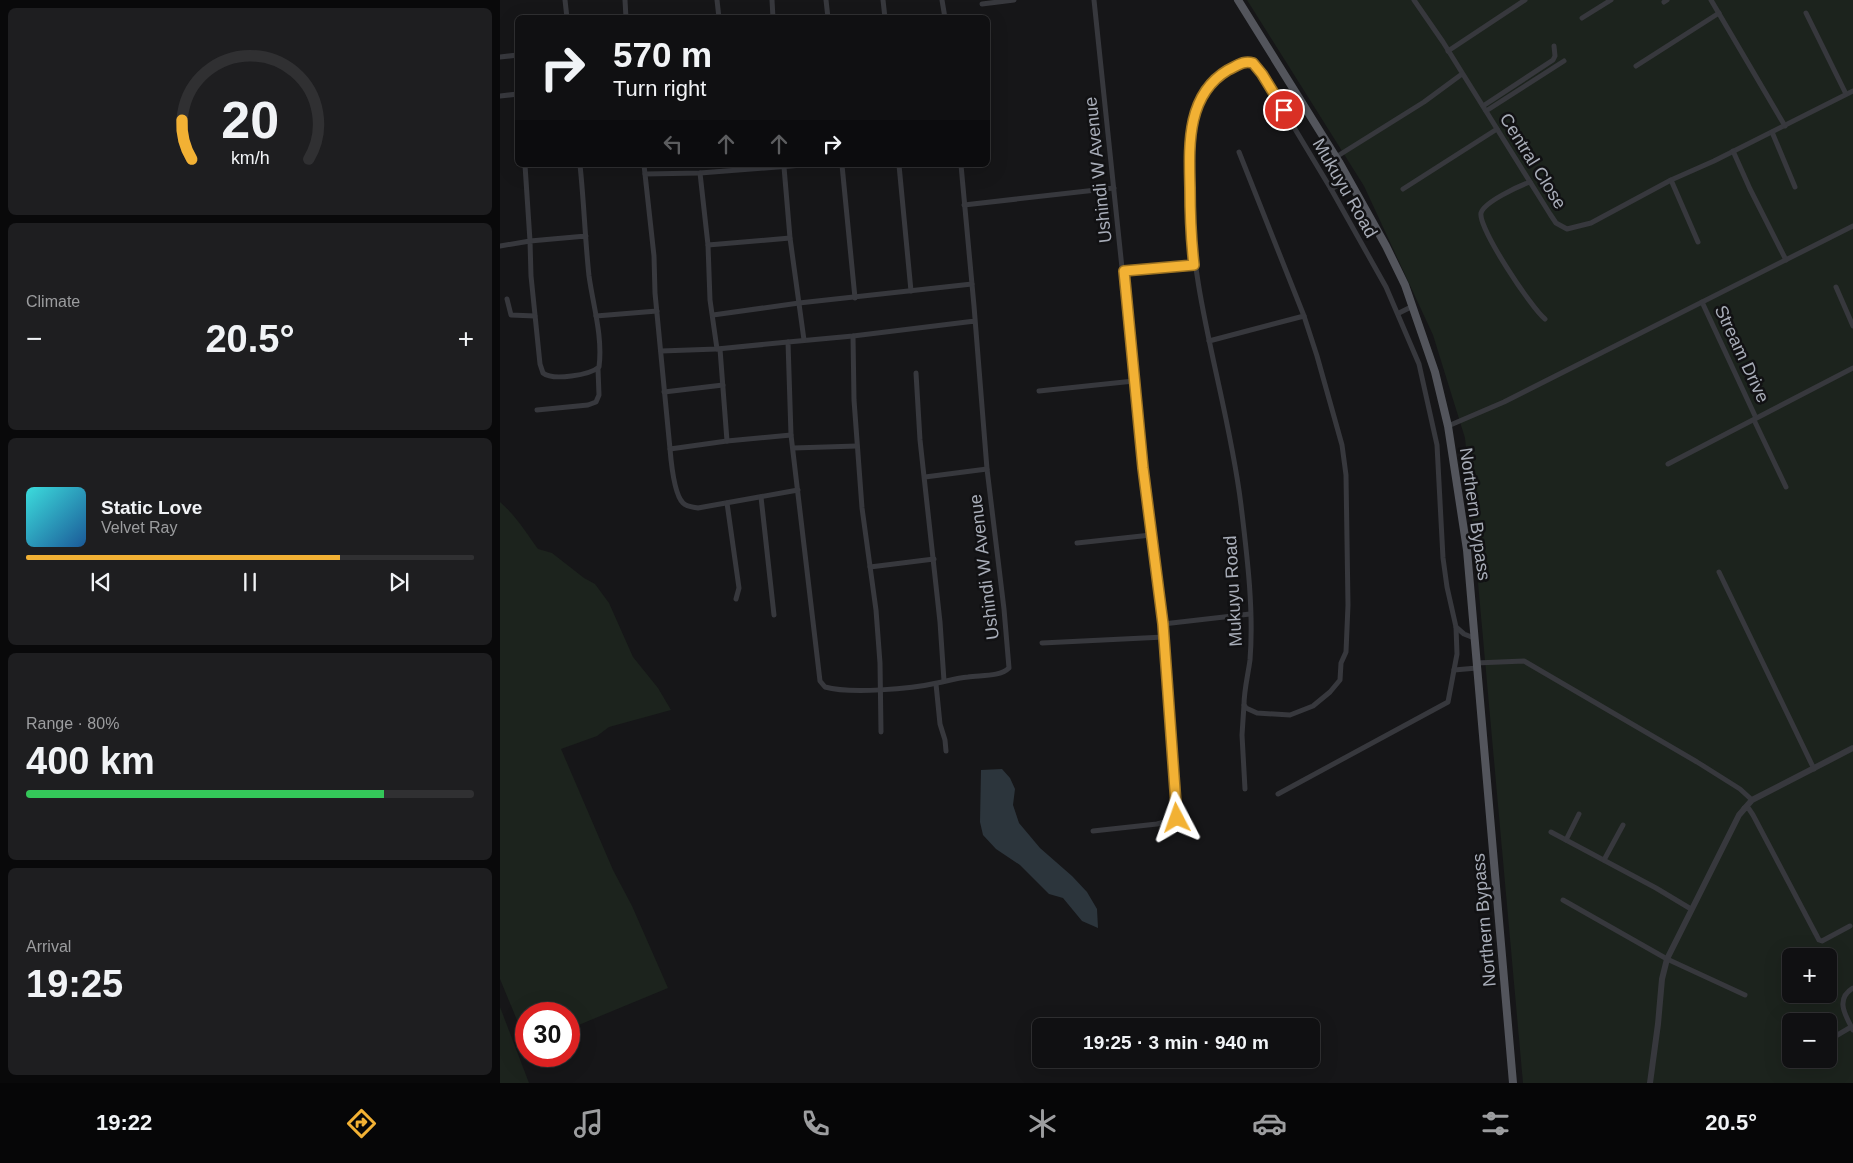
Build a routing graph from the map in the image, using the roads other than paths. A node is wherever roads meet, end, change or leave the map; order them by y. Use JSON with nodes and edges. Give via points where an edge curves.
{"nodes":[{"id":1,"x":564,"y":0,"type":"edge"},
{"id":2,"x":625,"y":0,"type":"edge"},
{"id":3,"x":717,"y":0,"type":"edge"},
{"id":4,"x":772,"y":0,"type":"edge"},
{"id":5,"x":826,"y":0,"type":"edge"},
{"id":6,"x":883,"y":0,"type":"edge"},
{"id":7,"x":942,"y":0,"type":"edge"},
{"id":8,"x":1014,"y":0,"type":"edge"},
{"id":9,"x":1094,"y":0,"type":"edge"},
{"id":10,"x":1238,"y":0,"type":"edge"},
{"id":11,"x":1414,"y":0,"type":"edge"},
{"id":12,"x":1525,"y":0,"type":"edge"},
{"id":13,"x":1611,"y":0,"type":"edge"},
{"id":14,"x":1711,"y":0,"type":"edge"},
{"id":15,"x":982,"y":4,"type":"dead end"},
{"id":16,"x":1719,"y":13,"type":"junction"},
{"id":17,"x":1806,"y":13,"type":"dead end"},
{"id":18,"x":566,"y":15,"type":"edge"},
{"id":19,"x":626,"y":15,"type":"edge"},
{"id":20,"x":719,"y":15,"type":"edge"},
{"id":21,"x":773,"y":15,"type":"edge"},
{"id":22,"x":828,"y":15,"type":"edge"},
{"id":23,"x":885,"y":15,"type":"edge"},
{"id":24,"x":944,"y":15,"type":"edge"},
{"id":25,"x":1582,"y":18,"type":"dead end"},
{"id":26,"x":1554,"y":46,"type":"dead end"},
{"id":27,"x":1448,"y":51,"type":"junction"},
{"id":28,"x":515,"y":55,"type":"edge"},
{"id":29,"x":500,"y":57,"type":"edge"},
{"id":30,"x":1564,"y":61,"type":"dead end"},
{"id":31,"x":1636,"y":66,"type":"dead end"},
{"id":32,"x":1462,"y":74,"type":"junction"},
{"id":33,"x":1853,"y":91,"type":"edge"},
{"id":34,"x":515,"y":94,"type":"edge"},
{"id":35,"x":1846,"y":94,"type":"junction"},
{"id":36,"x":500,"y":96,"type":"edge"},
{"id":37,"x":1482,"y":106,"type":"junction"},
{"id":38,"x":1486,"y":112,"type":"junction"},
{"id":39,"x":1785,"y":126,"type":"junction"},
{"id":40,"x":1497,"y":129,"type":"junction"},
{"id":41,"x":1772,"y":132,"type":"junction"},
{"id":42,"x":1734,"y":151,"type":"junction"},
{"id":43,"x":1239,"y":152,"type":"dead end"},
{"id":44,"x":1336,"y":157,"type":"junction"},
{"id":45,"x":525,"y":167,"type":"edge"},
{"id":46,"x":580,"y":167,"type":"edge"},
{"id":47,"x":644,"y":167,"type":"edge"},
{"id":48,"x":791,"y":167,"type":"edge"},
{"id":49,"x":842,"y":167,"type":"edge"},
{"id":50,"x":899,"y":167,"type":"edge"},
{"id":51,"x":960,"y":167,"type":"edge"},
{"id":52,"x":735,"y":168,"type":"edge"},
{"id":53,"x":784,"y":168,"type":"junction"},
{"id":54,"x":700,"y":173,"type":"junction"},
{"id":55,"x":645,"y":174,"type":"junction"},
{"id":56,"x":1348,"y":179,"type":"junction"},
{"id":57,"x":1671,"y":180,"type":"junction"},
{"id":58,"x":1530,"y":182,"type":"junction"},
{"id":59,"x":1795,"y":187,"type":"dead end"},
{"id":60,"x":1114,"y":188,"type":"junction"},
{"id":61,"x":1331,"y":189,"type":"junction"},
{"id":62,"x":1403,"y":189,"type":"dead end"},
{"id":63,"x":964,"y":205,"type":"junction"},
{"id":64,"x":1853,"y":226,"type":"edge"},
{"id":65,"x":586,"y":236,"type":"junction"},
{"id":66,"x":790,"y":238,"type":"junction"},
{"id":67,"x":530,"y":241,"type":"junction"},
{"id":68,"x":1698,"y":242,"type":"dead end"},
{"id":69,"x":708,"y":245,"type":"junction"},
{"id":70,"x":500,"y":246,"type":"edge"},
{"id":71,"x":1786,"y":260,"type":"junction"},
{"id":72,"x":1194,"y":265,"type":"junction"},
{"id":73,"x":1124,"y":271,"type":"junction"},
{"id":74,"x":972,"y":284,"type":"junction"},
{"id":75,"x":1836,"y":287,"type":"dead end"},
{"id":76,"x":911,"y":291,"type":"junction"},
{"id":77,"x":855,"y":298,"type":"junction"},
{"id":78,"x":507,"y":299,"type":"dead end"},
{"id":79,"x":1702,"y":302,"type":"junction"},
{"id":80,"x":799,"y":303,"type":"junction"},
{"id":81,"x":1413,"y":306,"type":"junction"},
{"id":82,"x":657,"y":311,"type":"junction"},
{"id":83,"x":1398,"y":314,"type":"junction"},
{"id":84,"x":713,"y":315,"type":"junction"},
{"id":85,"x":535,"y":316,"type":"junction"},
{"id":86,"x":596,"y":316,"type":"junction"},
{"id":87,"x":1304,"y":316,"type":"junction"},
{"id":88,"x":1545,"y":318,"type":"dead end"},
{"id":89,"x":975,"y":320,"type":"junction"},
{"id":90,"x":1853,"y":326,"type":"edge"},
{"id":91,"x":853,"y":336,"type":"junction"},
{"id":92,"x":804,"y":340,"type":"junction"},
{"id":93,"x":1209,"y":341,"type":"junction"},
{"id":94,"x":788,"y":342,"type":"junction"},
{"id":95,"x":719,"y":349,"type":"junction"},
{"id":96,"x":661,"y":352,"type":"junction"},
{"id":97,"x":1853,"y":368,"type":"edge"},
{"id":98,"x":598,"y":369,"type":"junction"},
{"id":99,"x":916,"y":373,"type":"dead end"},
{"id":100,"x":1134,"y":381,"type":"junction"},
{"id":101,"x":723,"y":385,"type":"junction"},
{"id":102,"x":1039,"y":391,"type":"dead end"},
{"id":103,"x":664,"y":392,"type":"junction"},
{"id":104,"x":537,"y":410,"type":"dead end"},
{"id":105,"x":1755,"y":419,"type":"junction"},
{"id":106,"x":1448,"y":426,"type":"junction"},
{"id":107,"x":792,"y":435,"type":"junction"},
{"id":108,"x":727,"y":441,"type":"junction"},
{"id":109,"x":1450,"y":442,"type":"junction"},
{"id":110,"x":1437,"y":445,"type":"junction"},
{"id":111,"x":857,"y":446,"type":"junction"},
{"id":112,"x":793,"y":448,"type":"junction"},
{"id":113,"x":670,"y":449,"type":"junction"},
{"id":114,"x":1668,"y":464,"type":"dead end"},
{"id":115,"x":987,"y":469,"type":"junction"},
{"id":116,"x":925,"y":477,"type":"junction"},
{"id":117,"x":1786,"y":487,"type":"dead end"},
{"id":118,"x":798,"y":490,"type":"junction"},
{"id":119,"x":761,"y":497,"type":"junction"},
{"id":120,"x":727,"y":503,"type":"junction"},
{"id":121,"x":1152,"y":535,"type":"junction"},
{"id":122,"x":1076,"y":543,"type":"dead end"},
{"id":123,"x":934,"y":559,"type":"junction"},
{"id":124,"x":870,"y":567,"type":"junction"},
{"id":125,"x":1719,"y":572,"type":"dead end"},
{"id":126,"x":736,"y":600,"type":"dead end"},
{"id":127,"x":1250,"y":614,"type":"junction"},
{"id":128,"x":774,"y":615,"type":"dead end"},
{"id":129,"x":1163,"y":624,"type":"junction"},
{"id":130,"x":1456,"y":626,"type":"junction"},
{"id":131,"x":1164,"y":637,"type":"junction"},
{"id":132,"x":1474,"y":638,"type":"junction"},
{"id":133,"x":1042,"y":643,"type":"dead end"},
{"id":134,"x":1476,"y":666,"type":"junction"},
{"id":135,"x":1454,"y":670,"type":"junction"},
{"id":136,"x":944,"y":681,"type":"junction"},
{"id":137,"x":936,"y":684,"type":"junction"},
{"id":138,"x":880,"y":689,"type":"junction"},
{"id":139,"x":1244,"y":705,"type":"junction"},
{"id":140,"x":881,"y":732,"type":"dead end"},
{"id":141,"x":1853,"y":748,"type":"edge"},
{"id":142,"x":946,"y":751,"type":"dead end"},
{"id":143,"x":1814,"y":769,"type":"junction"},
{"id":144,"x":1245,"y":789,"type":"dead end"},
{"id":145,"x":1278,"y":794,"type":"dead end"},
{"id":146,"x":1752,"y":800,"type":"junction"},
{"id":147,"x":1744,"y":808,"type":"junction"},
{"id":148,"x":1579,"y":814,"type":"dead end"},
{"id":149,"x":1623,"y":825,"type":"dead end"},
{"id":150,"x":1092,"y":831,"type":"dead end"},
{"id":151,"x":1551,"y":832,"type":"dead end"},
{"id":152,"x":1566,"y":840,"type":"junction"},
{"id":153,"x":1604,"y":860,"type":"junction"},
{"id":154,"x":1563,"y":900,"type":"dead end"},
{"id":155,"x":1691,"y":909,"type":"junction"},
{"id":156,"x":1850,"y":926,"type":"dead end"},
{"id":157,"x":1668,"y":959,"type":"junction"},
{"id":158,"x":1853,"y":988,"type":"edge"},
{"id":159,"x":1745,"y":994,"type":"dead end"},
{"id":160,"x":1852,"y":1028,"type":"edge"},
{"id":161,"x":1837,"y":1036,"type":"edge"},
{"id":162,"x":1513,"y":1083,"type":"edge"},
{"id":163,"x":1650,"y":1083,"type":"edge"}],
"edges":[{"from":1,"to":18,"type":"street"},
{"from":2,"to":19,"type":"street"},
{"from":3,"to":20,"type":"street"},
{"from":4,"to":21,"type":"street"},
{"from":5,"to":22,"type":"street"},
{"from":6,"to":23,"type":"street"},
{"from":7,"to":24,"type":"street"},
{"from":8,"to":15,"type":"street"},
{"from":9,"to":60,"type":"street","name":"Ushindi W Avenue"},
{"from":10,"to":44,"type":"main road","name":"Northern Bypass"},
{"from":11,"to":27,"type":"street","name":"Central Close"},
{"from":12,"to":27,"type":"street"},
{"from":13,"to":25,"type":"street"},
{"from":14,"to":16,"type":"street"},
{"from":16,"to":31,"type":"street"},
{"from":16,"to":39,"type":"street"},
{"from":17,"to":35,"type":"street"},
{"from":26,"to":37,"type":"street","via":[[1553,60]]},
{"from":27,"to":32,"type":"street","name":"Central Close"},
{"from":28,"to":29,"type":"street"},
{"from":30,"to":38,"type":"street"},
{"from":32,"to":37,"type":"street","name":"Central Close"},
{"from":32,"to":44,"type":"street"},
{"from":33,"to":35,"type":"street","name":"Central Close"},
{"from":34,"to":36,"type":"street"},
{"from":35,"to":39,"type":"street","name":"Central Close"},
{"from":37,"to":38,"type":"street","name":"Central Close"},
{"from":38,"to":40,"type":"street","name":"Central Close"},
{"from":39,"to":41,"type":"street","name":"Central Close"},
{"from":40,"to":58,"type":"street","name":"Central Close"},
{"from":40,"to":62,"type":"street"},
{"from":41,"to":42,"type":"street","name":"Central Close"},
{"from":41,"to":59,"type":"street"},
{"from":42,"to":57,"type":"street","name":"Central Close"},
{"from":42,"to":71,"type":"street"},
{"from":43,"to":87,"type":"street"},
{"from":44,"to":56,"type":"main road","name":"Northern Bypass"},
{"from":45,"to":67,"type":"street"},
{"from":46,"to":65,"type":"street"},
{"from":47,"to":55,"type":"street"},
{"from":48,"to":53,"type":"street"},
{"from":49,"to":77,"type":"street"},
{"from":50,"to":76,"type":"street"},
{"from":51,"to":63,"type":"street","name":"Ushindi W Avenue"},
{"from":52,"to":53,"type":"street"},
{"from":52,"to":54,"type":"street"},
{"from":53,"to":66,"type":"street"},
{"from":54,"to":55,"type":"street"},
{"from":54,"to":69,"type":"street"},
{"from":55,"to":82,"type":"street"},
{"from":56,"to":61,"type":"street"},
{"from":56,"to":81,"type":"main road","name":"Northern Bypass","via":[[1386,246]]},
{"from":57,"to":58,"type":"street","name":"Central Close","via":[[1591,223],[1571,229],[1556,223]]},
{"from":57,"to":68,"type":"street"},
{"from":58,"to":88,"type":"street","via":[[1487,206],[1481,216],[1487,234],[1524,294]]},
{"from":60,"to":63,"type":"street"},
{"from":60,"to":73,"type":"street","name":"Ushindi W Avenue"},
{"from":61,"to":72,"type":"street","name":"Mukuyu Road","via":[[1258,68],[1250,62],[1241,63],[1209,88],[1191,128],[1190,217]]},
{"from":61,"to":83,"type":"street","name":"Mukuyu Road"},
{"from":63,"to":74,"type":"street","name":"Ushindi W Avenue"},
{"from":64,"to":71,"type":"street"},
{"from":65,"to":67,"type":"street"},
{"from":65,"to":86,"type":"street"},
{"from":66,"to":69,"type":"street"},
{"from":66,"to":80,"type":"street"},
{"from":67,"to":70,"type":"street"},
{"from":67,"to":85,"type":"street"},
{"from":69,"to":84,"type":"street"},
{"from":71,"to":79,"type":"street"},
{"from":72,"to":73,"type":"street"},
{"from":72,"to":93,"type":"street","name":"Mukuyu Road"},
{"from":73,"to":100,"type":"street","name":"Ushindi W Avenue"},
{"from":74,"to":76,"type":"street"},
{"from":74,"to":89,"type":"street","name":"Ushindi W Avenue"},
{"from":75,"to":90,"type":"street"},
{"from":76,"to":77,"type":"street"},
{"from":77,"to":80,"type":"street"},
{"from":78,"to":85,"type":"street","via":[[511,315]]},
{"from":79,"to":105,"type":"street","name":"Stream Drive"},
{"from":79,"to":106,"type":"street","via":[[1510,399]]},
{"from":80,"to":84,"type":"street"},
{"from":80,"to":92,"type":"street"},
{"from":81,"to":83,"type":"street"},
{"from":81,"to":106,"type":"main road","name":"Northern Bypass","via":[[1435,372]]},
{"from":82,"to":86,"type":"street"},
{"from":82,"to":96,"type":"street"},
{"from":83,"to":110,"type":"street","name":"Mukuyu Road","via":[[1420,369]]},
{"from":84,"to":95,"type":"street"},
{"from":85,"to":98,"type":"street","via":[[543,373],[551,377],[587,374]]},
{"from":86,"to":98,"type":"street"},
{"from":87,"to":93,"type":"street"},
{"from":87,"to":139,"type":"street","via":[[1344,453],[1346,652],[1338,685],[1313,706],[1295,714],[1278,715],[1257,713]]},
{"from":89,"to":91,"type":"street"},
{"from":89,"to":115,"type":"street","name":"Ushindi W Avenue"},
{"from":91,"to":92,"type":"street"},
{"from":91,"to":111,"type":"street"},
{"from":92,"to":94,"type":"street"},
{"from":93,"to":127,"type":"street","name":"Mukuyu Road","via":[[1228,420],[1242,507]]},
{"from":94,"to":95,"type":"street"},
{"from":94,"to":107,"type":"street"},
{"from":95,"to":96,"type":"street"},
{"from":95,"to":101,"type":"street"},
{"from":96,"to":103,"type":"street"},
{"from":97,"to":105,"type":"street","name":"Stream Drive"},
{"from":98,"to":104,"type":"street","via":[[599,396],[596,402]]},
{"from":99,"to":116,"type":"street"},
{"from":100,"to":102,"type":"street"},
{"from":100,"to":121,"type":"street","name":"Ushindi W Avenue"},
{"from":101,"to":103,"type":"street"},
{"from":101,"to":108,"type":"street"},
{"from":103,"to":113,"type":"street"},
{"from":105,"to":114,"type":"street","name":"Stream Drive"},
{"from":105,"to":117,"type":"street"},
{"from":106,"to":109,"type":"main road","name":"Northern Bypass"},
{"from":107,"to":108,"type":"street"},
{"from":107,"to":112,"type":"street"},
{"from":108,"to":113,"type":"street"},
{"from":109,"to":110,"type":"street"},
{"from":109,"to":132,"type":"main road","name":"Northern Bypass","via":[[1467,550]]},
{"from":110,"to":130,"type":"street","name":"Mukuyu Road","via":[[1444,571]]},
{"from":111,"to":112,"type":"street"},
{"from":111,"to":124,"type":"street"},
{"from":112,"to":118,"type":"street"},
{"from":113,"to":120,"type":"street","via":[[680,498],[685,505],[698,508]]},
{"from":115,"to":116,"type":"street"},
{"from":115,"to":136,"type":"street","name":"Ushindi W Avenue","via":[[1009,668],[1000,673]]},
{"from":116,"to":123,"type":"street"},
{"from":118,"to":119,"type":"street"},
{"from":118,"to":138,"type":"street","name":"Ushindi W Avenue","via":[[820,681],[823,686],[840,689]]},
{"from":119,"to":120,"type":"street"},
{"from":119,"to":128,"type":"street"},
{"from":120,"to":126,"type":"street","via":[[739,588]]},
{"from":121,"to":122,"type":"street"},
{"from":121,"to":129,"type":"street","name":"Ushindi W Avenue"},
{"from":123,"to":124,"type":"street"},
{"from":123,"to":136,"type":"street"},
{"from":124,"to":138,"type":"street"},
{"from":125,"to":143,"type":"street"},
{"from":127,"to":129,"type":"street"},
{"from":127,"to":139,"type":"street","name":"Mukuyu Road","via":[[1250,660]]},
{"from":129,"to":131,"type":"street","name":"Ushindi W Avenue"},
{"from":130,"to":132,"type":"street"},
{"from":130,"to":135,"type":"street","name":"Mukuyu Road"},
{"from":131,"to":133,"type":"street"},
{"from":131,"to":150,"type":"street","name":"Ushindi W Avenue","via":[[1177,818],[1165,823]]},
{"from":132,"to":134,"type":"main road","name":"Northern Bypass"},
{"from":134,"to":135,"type":"street"},
{"from":134,"to":146,"type":"street","via":[[1524,661],[1697,762]]},
{"from":134,"to":162,"type":"main road","name":"Northern Bypass"},
{"from":135,"to":145,"type":"street","name":"Mukuyu Road","via":[[1449,700],[1444,706]]},
{"from":136,"to":137,"type":"street","name":"Ushindi W Avenue"},
{"from":137,"to":138,"type":"street","name":"Ushindi W Avenue"},
{"from":137,"to":142,"type":"street"},
{"from":138,"to":140,"type":"street"},
{"from":139,"to":144,"type":"street","name":"Mukuyu Road"},
{"from":141,"to":143,"type":"street"},
{"from":143,"to":146,"type":"street"},
{"from":146,"to":147,"type":"street"},
{"from":147,"to":155,"type":"street"},
{"from":147,"to":156,"type":"street","via":[[1753,815],[1819,940]]},
{"from":148,"to":152,"type":"street"},
{"from":149,"to":153,"type":"street"},
{"from":151,"to":152,"type":"street"},
{"from":152,"to":153,"type":"street"},
{"from":153,"to":155,"type":"street"},
{"from":154,"to":157,"type":"street"},
{"from":155,"to":157,"type":"street"},
{"from":157,"to":159,"type":"street"},
{"from":157,"to":163,"type":"street","via":[[1662,979]]},
{"from":158,"to":160,"type":"street","via":[[1844,996],[1842,1004]]},
{"from":160,"to":161,"type":"street"}]}
